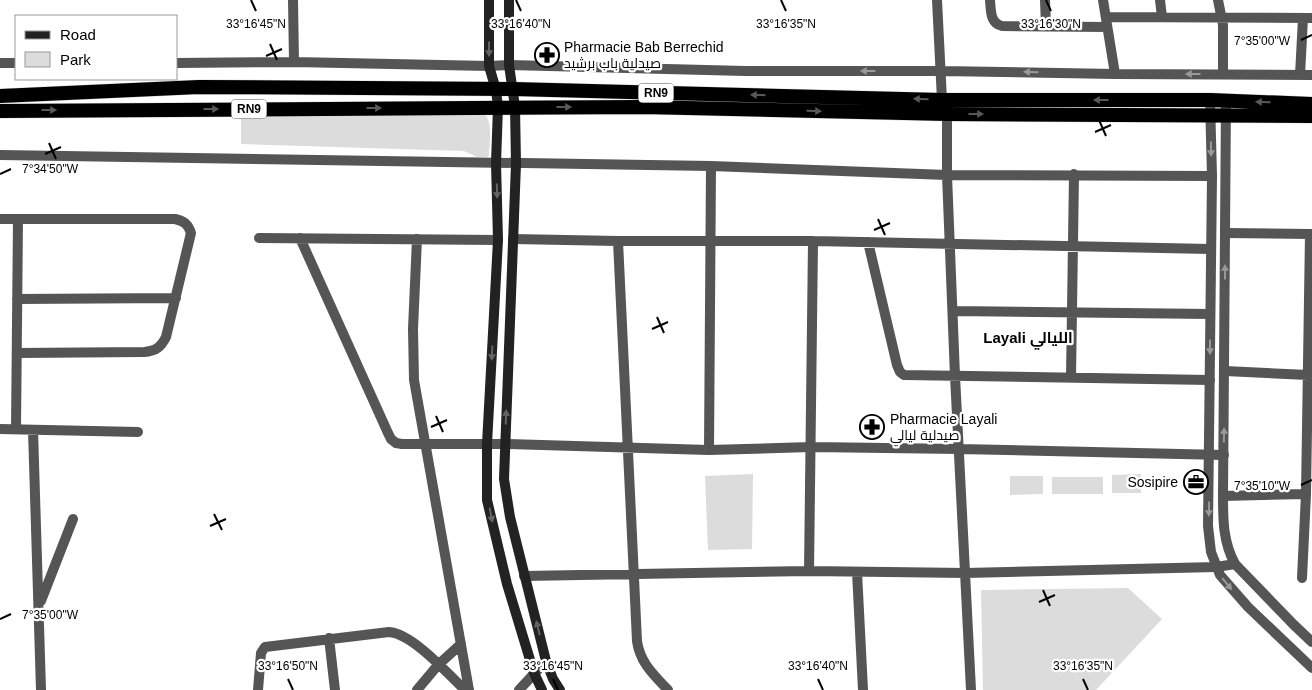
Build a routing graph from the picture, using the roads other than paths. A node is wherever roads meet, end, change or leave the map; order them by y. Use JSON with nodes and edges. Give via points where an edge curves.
{"nodes":[{"id":1,"x":293,"y":0,"type":"edge"},
{"id":2,"x":489,"y":0,"type":"edge"},
{"id":3,"x":509,"y":0,"type":"edge"},
{"id":4,"x":938,"y":0,"type":"edge"},
{"id":5,"x":990,"y":0,"type":"edge"},
{"id":6,"x":1045,"y":0,"type":"edge"},
{"id":7,"x":1103,"y":0,"type":"edge"},
{"id":8,"x":1160,"y":0,"type":"edge"},
{"id":9,"x":1218,"y":0,"type":"edge"},
{"id":10,"x":1162,"y":17,"type":"junction"},
{"id":11,"x":1221,"y":17,"type":"junction"},
{"id":12,"x":1307,"y":18,"type":"edge"},
{"id":13,"x":1106,"y":22,"type":"junction"},
{"id":14,"x":1046,"y":26,"type":"junction"},
{"id":15,"x":178,"y":62,"type":"edge"},
{"id":16,"x":294,"y":62,"type":"junction"},
{"id":17,"x":0,"y":63,"type":"edge"},
{"id":18,"x":15,"y":63,"type":"edge"},
{"id":19,"x":509,"y":65,"type":"junction"},
{"id":20,"x":488,"y":66,"type":"junction"},
{"id":21,"x":941,"y":71,"type":"junction"},
{"id":22,"x":1115,"y":74,"type":"junction"},
{"id":23,"x":1223,"y":74,"type":"junction"},
{"id":24,"x":1300,"y":75,"type":"junction"},
{"id":25,"x":1312,"y":75,"type":"edge"},
{"id":26,"x":496,"y":90,"type":"junction"},
{"id":27,"x":513,"y":90,"type":"junction"},
{"id":28,"x":0,"y":96,"type":"edge"},
{"id":29,"x":942,"y":100,"type":"junction"},
{"id":30,"x":1210,"y":100,"type":"junction"},
{"id":31,"x":1226,"y":101,"type":"junction"},
{"id":32,"x":1312,"y":104,"type":"edge"},
{"id":33,"x":498,"y":107,"type":"junction"},
{"id":34,"x":515,"y":107,"type":"junction"},
{"id":35,"x":0,"y":111,"type":"edge"},
{"id":36,"x":947,"y":114,"type":"junction"},
{"id":37,"x":1211,"y":115,"type":"junction"},
{"id":38,"x":1226,"y":115,"type":"junction"},
{"id":39,"x":1312,"y":116,"type":"edge"},
{"id":40,"x":0,"y":155,"type":"edge"},
{"id":41,"x":496,"y":164,"type":"junction"},
{"id":42,"x":516,"y":164,"type":"junction"},
{"id":43,"x":711,"y":166,"type":"junction"},
{"id":44,"x":947,"y":174,"type":"junction"},
{"id":45,"x":1074,"y":174,"type":"junction"},
{"id":46,"x":1212,"y":176,"type":"junction"},
{"id":47,"x":0,"y":219,"type":"edge"},
{"id":48,"x":18,"y":219,"type":"junction"},
{"id":49,"x":1226,"y":233,"type":"junction"},
{"id":50,"x":1311,"y":234,"type":"edge"},
{"id":51,"x":259,"y":238,"type":"dead end"},
{"id":52,"x":300,"y":238,"type":"junction"},
{"id":53,"x":417,"y":240,"type":"junction"},
{"id":54,"x":498,"y":240,"type":"junction"},
{"id":55,"x":513,"y":240,"type":"junction"},
{"id":56,"x":711,"y":240,"type":"junction"},
{"id":57,"x":618,"y":241,"type":"junction"},
{"id":58,"x":813,"y":241,"type":"junction"},
{"id":59,"x":868,"y":242,"type":"junction"},
{"id":60,"x":950,"y":244,"type":"junction"},
{"id":61,"x":1073,"y":247,"type":"junction"},
{"id":62,"x":1210,"y":249,"type":"junction"},
{"id":63,"x":176,"y":298,"type":"junction"},
{"id":64,"x":17,"y":299,"type":"junction"},
{"id":65,"x":953,"y":310,"type":"junction"},
{"id":66,"x":1071,"y":312,"type":"junction"},
{"id":67,"x":1210,"y":314,"type":"junction"},
{"id":68,"x":17,"y":353,"type":"junction"},
{"id":69,"x":1225,"y":371,"type":"junction"},
{"id":70,"x":1308,"y":375,"type":"junction"},
{"id":71,"x":955,"y":376,"type":"junction"},
{"id":72,"x":1071,"y":378,"type":"junction"},
{"id":73,"x":1210,"y":380,"type":"junction"},
{"id":74,"x":0,"y":429,"type":"edge"},
{"id":75,"x":16,"y":430,"type":"junction"},
{"id":76,"x":33,"y":430,"type":"junction"},
{"id":77,"x":138,"y":432,"type":"dead end"},
{"id":78,"x":487,"y":444,"type":"junction"},
{"id":79,"x":505,"y":444,"type":"junction"},
{"id":80,"x":424,"y":445,"type":"junction"},
{"id":81,"x":811,"y":447,"type":"junction"},
{"id":82,"x":629,"y":448,"type":"junction"},
{"id":83,"x":960,"y":449,"type":"junction"},
{"id":84,"x":709,"y":450,"type":"junction"},
{"id":85,"x":1209,"y":455,"type":"junction"},
{"id":86,"x":1224,"y":455,"type":"junction"},
{"id":87,"x":1309,"y":458,"type":"edge"},
{"id":88,"x":1306,"y":494,"type":"junction"},
{"id":89,"x":1223,"y":496,"type":"junction"},
{"id":90,"x":73,"y":519,"type":"dead end"},
{"id":91,"x":1235,"y":564,"type":"junction"},
{"id":92,"x":1216,"y":567,"type":"junction"},
{"id":93,"x":809,"y":571,"type":"junction"},
{"id":94,"x":857,"y":572,"type":"junction"},
{"id":95,"x":966,"y":573,"type":"junction"},
{"id":96,"x":633,"y":574,"type":"junction"},
{"id":97,"x":524,"y":576,"type":"junction"},
{"id":98,"x":1302,"y":578,"type":"dead end"},
{"id":99,"x":39,"y":607,"type":"junction"},
{"id":100,"x":1294,"y":625,"type":"junction"},
{"id":101,"x":329,"y":638,"type":"junction"},
{"id":102,"x":1280,"y":638,"type":"junction"},
{"id":103,"x":1312,"y":642,"type":"edge"},
{"id":104,"x":460,"y":644,"type":"junction"},
{"id":105,"x":546,"y":662,"type":"junction"},
{"id":106,"x":438,"y":665,"type":"junction"},
{"id":107,"x":1312,"y":668,"type":"edge"},
{"id":108,"x":534,"y":673,"type":"junction"},
{"id":109,"x":553,"y":679,"type":"junction"},
{"id":110,"x":41,"y":690,"type":"edge"},
{"id":111,"x":258,"y":690,"type":"edge"},
{"id":112,"x":335,"y":690,"type":"edge"},
{"id":113,"x":418,"y":690,"type":"edge"},
{"id":114,"x":467,"y":690,"type":"edge"},
{"id":115,"x":519,"y":690,"type":"edge"},
{"id":116,"x":541,"y":690,"type":"edge"},
{"id":117,"x":560,"y":690,"type":"edge"},
{"id":118,"x":668,"y":690,"type":"edge"},
{"id":119,"x":862,"y":690,"type":"edge"},
{"id":120,"x":971,"y":690,"type":"edge"}],
"edges":[{"from":1,"to":16,"type":"street"},
{"from":2,"to":20,"type":"main road","one_way":true},
{"from":3,"to":19,"type":"main road"},
{"from":4,"to":21,"type":"street"},
{"from":5,"to":14,"type":"street","via":[[992,16],[998,25]]},
{"from":6,"to":14,"type":"street"},
{"from":7,"to":13,"type":"street"},
{"from":8,"to":10,"type":"street"},
{"from":9,"to":11,"type":"street"},
{"from":10,"to":11,"type":"street"},
{"from":10,"to":13,"type":"street"},
{"from":11,"to":12,"type":"street"},
{"from":11,"to":23,"type":"street"},
{"from":12,"to":24,"type":"street"},
{"from":13,"to":14,"type":"street"},
{"from":13,"to":22,"type":"street"},
{"from":15,"to":16,"type":"street"},
{"from":16,"to":20,"type":"street"},
{"from":17,"to":18,"type":"street"},
{"from":19,"to":20,"type":"street"},
{"from":21,"to":19,"type":"street","one_way":true,"via":[[745,71]]},
{"from":19,"to":27,"type":"main road"},
{"from":20,"to":26,"type":"main road"},
{"from":22,"to":21,"type":"street","one_way":true},
{"from":21,"to":29,"type":"street"},
{"from":23,"to":22,"type":"street","one_way":true},
{"from":23,"to":24,"type":"street"},
{"from":24,"to":25,"type":"street"},
{"from":26,"to":27,"type":"highway","number":"RN9"},
{"from":26,"to":28,"type":"highway","number":"RN9","via":[[199,87]]},
{"from":26,"to":33,"type":"main road"},
{"from":29,"to":27,"type":"highway","number":"RN9","one_way":true},
{"from":27,"to":34,"type":"main road"},
{"from":30,"to":29,"type":"highway","number":"RN9","one_way":true},
{"from":29,"to":36,"type":"street"},
{"from":30,"to":31,"type":"highway","number":"RN9"},
{"from":30,"to":37,"type":"street"},
{"from":32,"to":31,"type":"highway","number":"RN9","one_way":true},
{"from":31,"to":38,"type":"street"},
{"from":33,"to":34,"type":"highway","number":"RN9"},
{"from":35,"to":33,"type":"highway","number":"RN9","one_way":true},
{"from":33,"to":41,"type":"main road"},
{"from":34,"to":36,"type":"highway","number":"RN9","one_way":true},
{"from":34,"to":42,"type":"main road"},
{"from":36,"to":37,"type":"highway","number":"RN9","one_way":true},
{"from":36,"to":44,"type":"street"},
{"from":37,"to":38,"type":"highway","number":"RN9"},
{"from":37,"to":46,"type":"street","one_way":true},
{"from":38,"to":39,"type":"highway","number":"RN9"},
{"from":38,"to":49,"type":"street"},
{"from":40,"to":41,"type":"street"},
{"from":41,"to":42,"type":"street"},
{"from":41,"to":54,"type":"main road","one_way":true},
{"from":42,"to":43,"type":"street"},
{"from":42,"to":55,"type":"main road"},
{"from":43,"to":44,"type":"street"},
{"from":43,"to":56,"type":"street"},
{"from":44,"to":45,"type":"street"},
{"from":44,"to":60,"type":"street"},
{"from":45,"to":46,"type":"street"},
{"from":45,"to":61,"type":"street"},
{"from":46,"to":62,"type":"street"},
{"from":47,"to":48,"type":"street"},
{"from":48,"to":63,"type":"street","via":[[183,220],[191,233]]},
{"from":48,"to":64,"type":"street"},
{"from":49,"to":50,"type":"street"},
{"from":69,"to":49,"type":"street","one_way":true},
{"from":50,"to":70,"type":"street"},
{"from":51,"to":52,"type":"street"},
{"from":52,"to":53,"type":"street"},
{"from":52,"to":80,"type":"street","via":[[391,439],[396,443]]},
{"from":53,"to":54,"type":"street"},
{"from":53,"to":80,"type":"street","via":[[412,357]]},
{"from":54,"to":78,"type":"main road","one_way":true},
{"from":55,"to":57,"type":"street"},
{"from":79,"to":55,"type":"main road","one_way":true},
{"from":56,"to":57,"type":"street"},
{"from":56,"to":58,"type":"street"},
{"from":56,"to":84,"type":"street"},
{"from":57,"to":82,"type":"street"},
{"from":58,"to":59,"type":"street"},
{"from":58,"to":81,"type":"street"},
{"from":59,"to":60,"type":"street"},
{"from":59,"to":71,"type":"street","via":[[900,372],[908,376]]},
{"from":60,"to":61,"type":"street"},
{"from":60,"to":65,"type":"street"},
{"from":61,"to":62,"type":"street"},
{"from":61,"to":66,"type":"street"},
{"from":62,"to":67,"type":"street"},
{"from":63,"to":64,"type":"street"},
{"from":63,"to":68,"type":"street","via":[[163,344],[152,352]]},
{"from":64,"to":68,"type":"street"},
{"from":65,"to":66,"type":"street"},
{"from":65,"to":71,"type":"street"},
{"from":66,"to":67,"type":"street"},
{"from":66,"to":72,"type":"street"},
{"from":67,"to":73,"type":"street","one_way":true},
{"from":68,"to":75,"type":"street"},
{"from":69,"to":70,"type":"street"},
{"from":86,"to":69,"type":"street","one_way":true},
{"from":70,"to":87,"type":"street"},
{"from":71,"to":72,"type":"street"},
{"from":71,"to":83,"type":"street"},
{"from":72,"to":73,"type":"street"},
{"from":73,"to":85,"type":"street"},
{"from":74,"to":75,"type":"street"},
{"from":75,"to":76,"type":"street"},
{"from":76,"to":77,"type":"street"},
{"from":76,"to":99,"type":"street"},
{"from":78,"to":79,"type":"street"},
{"from":78,"to":80,"type":"street"},
{"from":78,"to":108,"type":"main road","one_way":true,"via":[[488,500],[492,521]]},
{"from":79,"to":82,"type":"street"},
{"from":79,"to":97,"type":"main road","via":[[506,498]]},
{"from":80,"to":104,"type":"street"},
{"from":81,"to":83,"type":"street"},
{"from":81,"to":84,"type":"street"},
{"from":81,"to":93,"type":"street"},
{"from":82,"to":84,"type":"street"},
{"from":82,"to":96,"type":"street"},
{"from":83,"to":85,"type":"street"},
{"from":83,"to":95,"type":"street"},
{"from":85,"to":86,"type":"street"},
{"from":85,"to":92,"type":"street","one_way":true,"via":[[1209,539]]},
{"from":86,"to":89,"type":"street"},
{"from":87,"to":88,"type":"street"},
{"from":88,"to":89,"type":"street"},
{"from":88,"to":98,"type":"street"},
{"from":89,"to":91,"type":"street","via":[[1225,536]]},
{"from":90,"to":99,"type":"street"},
{"from":91,"to":92,"type":"street"},
{"from":91,"to":100,"type":"street"},
{"from":92,"to":95,"type":"street"},
{"from":92,"to":102,"type":"street","one_way":true,"via":[[1232,590]]},
{"from":93,"to":94,"type":"street"},
{"from":93,"to":96,"type":"street"},
{"from":94,"to":95,"type":"street"},
{"from":94,"to":119,"type":"street"},
{"from":95,"to":120,"type":"street"},
{"from":96,"to":97,"type":"street"},
{"from":96,"to":118,"type":"street","via":[[639,654]]},
{"from":105,"to":97,"type":"main road","one_way":true},
{"from":99,"to":110,"type":"street"},
{"from":100,"to":102,"type":"street"},
{"from":100,"to":103,"type":"street"},
{"from":101,"to":106,"type":"street","via":[[398,633]]},
{"from":101,"to":111,"type":"street","via":[[263,648]]},
{"from":101,"to":112,"type":"street"},
{"from":102,"to":107,"type":"street"},
{"from":104,"to":106,"type":"street"},
{"from":104,"to":114,"type":"street"},
{"from":105,"to":108,"type":"street"},
{"from":105,"to":109,"type":"main road"},
{"from":106,"to":113,"type":"street"},
{"from":106,"to":114,"type":"street"},
{"from":108,"to":115,"type":"street"},
{"from":108,"to":116,"type":"main road"},
{"from":109,"to":116,"type":"street"},
{"from":109,"to":117,"type":"main road"}]}
